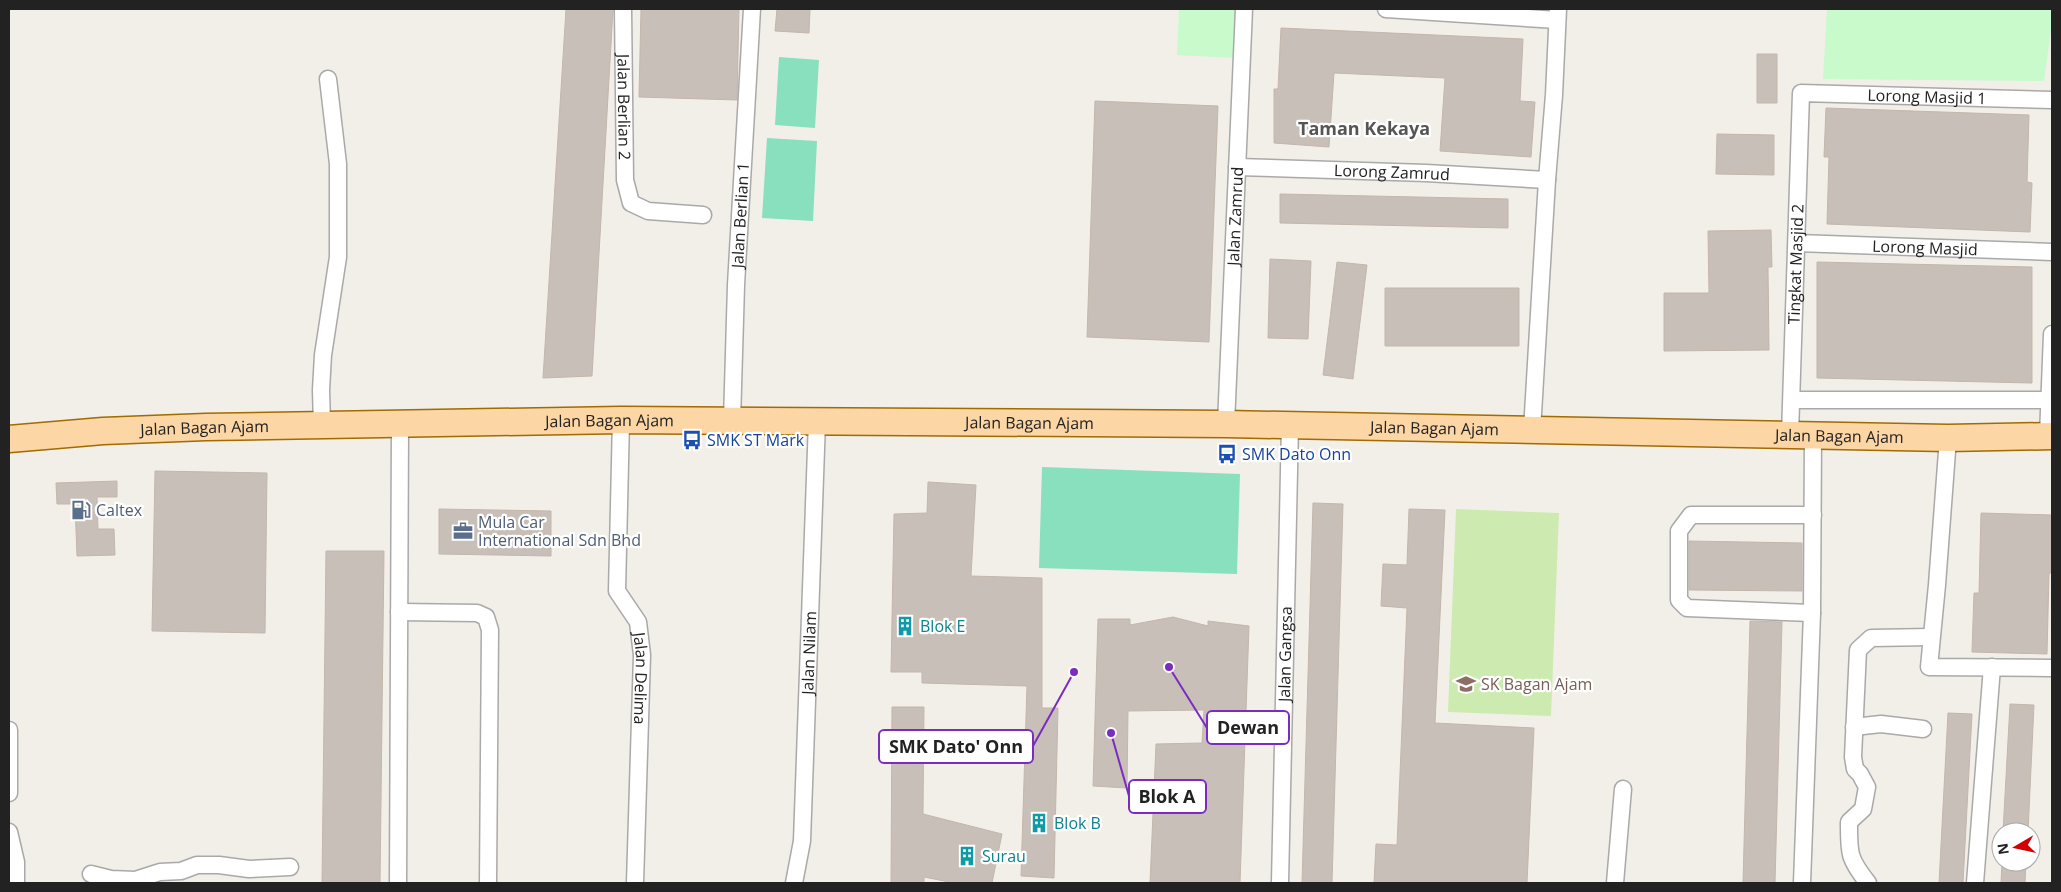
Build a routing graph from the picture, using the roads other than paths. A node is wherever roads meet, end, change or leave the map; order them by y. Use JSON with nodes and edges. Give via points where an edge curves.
{"nodes":[{"id":1,"x":622,"y":9,"type":"edge"},
{"id":2,"x":752,"y":9,"type":"edge"},
{"id":3,"x":1244,"y":9,"type":"edge"},
{"id":4,"x":1386,"y":9,"type":"edge"},
{"id":5,"x":1557,"y":14,"type":"edge"},
{"id":6,"x":328,"y":79,"type":"dead end"},
{"id":7,"x":1801,"y":93,"type":"joint"},
{"id":8,"x":2052,"y":100,"type":"edge"},
{"id":9,"x":1237,"y":167,"type":"junction"},
{"id":10,"x":1547,"y":180,"type":"junction"},
{"id":11,"x":703,"y":215,"type":"dead end"},
{"id":12,"x":1796,"y":244,"type":"junction"},
{"id":13,"x":2052,"y":252,"type":"edge"},
{"id":14,"x":2052,"y":334,"type":"edge"},
{"id":15,"x":1792,"y":400,"type":"junction"},
{"id":16,"x":2048,"y":400,"type":"junction"},
{"id":17,"x":621,"y":420,"type":"junction"},
{"id":18,"x":732,"y":421,"type":"junction"},
{"id":19,"x":817,"y":421,"type":"junction"},
{"id":20,"x":400,"y":424,"type":"junction"},
{"id":21,"x":1226,"y":424,"type":"junction"},
{"id":22,"x":322,"y":425,"type":"junction"},
{"id":23,"x":1290,"y":425,"type":"junction"},
{"id":24,"x":1532,"y":430,"type":"junction"},
{"id":25,"x":1802,"y":435,"type":"junction"},
{"id":26,"x":2050,"y":436,"type":"edge"},
{"id":27,"x":1948,"y":438,"type":"junction"},
{"id":28,"x":9,"y":439,"type":"edge"},
{"id":29,"x":1813,"y":514,"type":"junction"},
{"id":30,"x":399,"y":612,"type":"junction"},
{"id":31,"x":1812,"y":613,"type":"junction"},
{"id":32,"x":1931,"y":637,"type":"junction"},
{"id":33,"x":1992,"y":667,"type":"junction"},
{"id":34,"x":2051,"y":668,"type":"edge"},
{"id":35,"x":1854,"y":727,"type":"junction"},
{"id":36,"x":1923,"y":729,"type":"dead end"},
{"id":37,"x":9,"y":730,"type":"edge"},
{"id":38,"x":1623,"y":789,"type":"dead end"},
{"id":39,"x":9,"y":793,"type":"edge"},
{"id":40,"x":9,"y":832,"type":"edge"},
{"id":41,"x":290,"y":867,"type":"dead end"},
{"id":42,"x":91,"y":874,"type":"dead end"},
{"id":43,"x":178,"y":877,"type":"edge"},
{"id":44,"x":16,"y":883,"type":"edge"},
{"id":45,"x":398,"y":883,"type":"edge"},
{"id":46,"x":488,"y":883,"type":"edge"},
{"id":47,"x":635,"y":883,"type":"edge"},
{"id":48,"x":794,"y":883,"type":"edge"},
{"id":49,"x":1280,"y":883,"type":"edge"},
{"id":50,"x":1615,"y":883,"type":"edge"},
{"id":51,"x":1802,"y":883,"type":"edge"},
{"id":52,"x":1868,"y":883,"type":"edge"},
{"id":53,"x":1975,"y":883,"type":"edge"}],
"edges":[{"from":1,"to":11,"type":"street","name":"Jalan Berlian 2","via":[[625,180],[631,203],[648,211]]},
{"from":2,"to":18,"type":"street","name":"Jalan Berlian 1","via":[[736,285]]},
{"from":3,"to":9,"type":"street","name":"Jalan Zamrud"},
{"from":4,"to":5,"type":"street"},
{"from":5,"to":10,"type":"street"},
{"from":6,"to":22,"type":"street","via":[[338,164],[338,257],[323,355]]},
{"from":7,"to":8,"type":"street","name":"Lorong Masjid 1"},
{"from":7,"to":12,"type":"street","name":"Tingkat Masjid 2"},
{"from":9,"to":10,"type":"street","name":"Lorong Zamrud"},
{"from":9,"to":21,"type":"street","name":"Jalan Zamrud"},
{"from":10,"to":24,"type":"street"},
{"from":12,"to":13,"type":"street","name":"Lorong Masjid"},
{"from":12,"to":15,"type":"street","name":"Tingkat Masjid 2"},
{"from":14,"to":16,"type":"street"},
{"from":15,"to":16,"type":"street"},
{"from":15,"to":25,"type":"street","name":"Tingkat Masjid 2"},
{"from":16,"to":26,"type":"street"},
{"from":17,"to":18,"type":"main road","name":"Jalan Bagan Ajam"},
{"from":17,"to":20,"type":"main road","name":"Jalan Bagan Ajam"},
{"from":17,"to":47,"type":"street","name":"Jalan Delima","via":[[617,591],[638,622],[642,655]]},
{"from":18,"to":19,"type":"main road","name":"Jalan Bagan Ajam"},
{"from":19,"to":21,"type":"main road","name":"Jalan Bagan Ajam"},
{"from":19,"to":48,"type":"street","name":"Jalan Nilam","via":[[802,841]]},
{"from":20,"to":22,"type":"main road","name":"Jalan Bagan Ajam"},
{"from":20,"to":30,"type":"street"},
{"from":21,"to":23,"type":"main road","name":"Jalan Bagan Ajam"},
{"from":22,"to":28,"type":"main road","name":"Jalan Bagan Ajam","via":[[103,431]]},
{"from":23,"to":24,"type":"main road","name":"Jalan Bagan Ajam"},
{"from":23,"to":49,"type":"street","name":"Jalan Gangsa"},
{"from":24,"to":25,"type":"main road","name":"Jalan Bagan Ajam"},
{"from":25,"to":27,"type":"main road","name":"Jalan Bagan Ajam"},
{"from":25,"to":29,"type":"street","name":"Tingkat Masjid 2"},
{"from":26,"to":27,"type":"main road","name":"Jalan Bagan Ajam"},
{"from":27,"to":32,"type":"street"},
{"from":29,"to":31,"type":"street","name":"Tingkat Masjid 2"},
{"from":29,"to":31,"type":"street","via":[[1691,515],[1679,531],[1679,600],[1687,608]]},
{"from":30,"to":45,"type":"street"},
{"from":30,"to":46,"type":"street","via":[[477,613],[486,617],[490,630]]},
{"from":31,"to":51,"type":"street","name":"Tingkat Masjid 2"},
{"from":32,"to":33,"type":"street","via":[[1929,667]]},
{"from":32,"to":35,"type":"street","via":[[1871,638],[1858,650]]},
{"from":33,"to":34,"type":"street"},
{"from":33,"to":53,"type":"street"},
{"from":35,"to":36,"type":"street","via":[[1887,724]]},
{"from":35,"to":52,"type":"street","via":[[1854,769],[1866,787],[1863,809],[1849,822],[1849,848],[1854,866]]},
{"from":37,"to":39,"type":"street"},
{"from":38,"to":50,"type":"street"},
{"from":40,"to":44,"type":"street","via":[[16,862]]},
{"from":41,"to":43,"type":"street","via":[[249,869],[197,865]]},
{"from":42,"to":43,"type":"street","via":[[135,880],[160,872]]}]}
